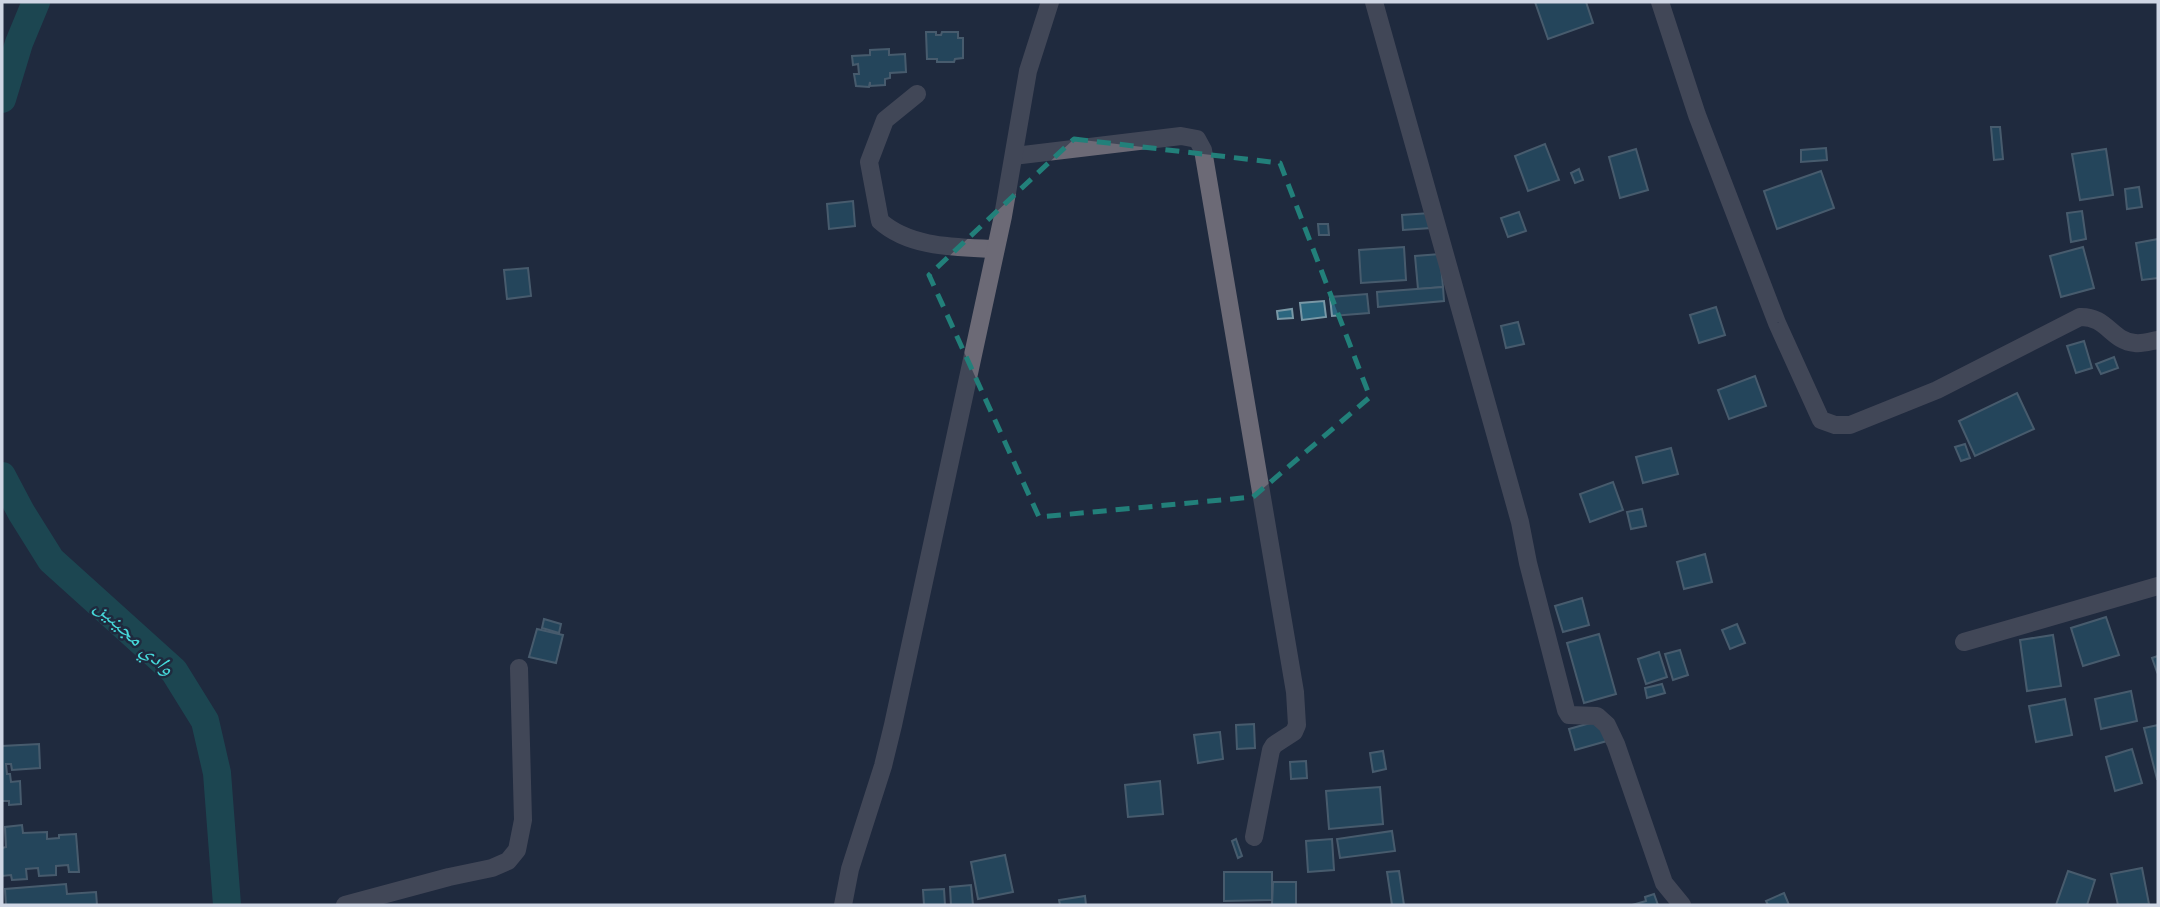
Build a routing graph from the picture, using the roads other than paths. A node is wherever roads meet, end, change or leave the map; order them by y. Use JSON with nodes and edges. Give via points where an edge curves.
{"nodes":[{"id":1,"x":1049,"y":2,"type":"edge"},
{"id":2,"x":1374,"y":2,"type":"edge"},
{"id":3,"x":1660,"y":2,"type":"edge"},
{"id":4,"x":917,"y":94,"type":"dead end"},
{"id":5,"x":1014,"y":156,"type":"junction"},
{"id":6,"x":995,"y":249,"type":"junction"},
{"id":7,"x":2158,"y":340,"type":"edge"},
{"id":8,"x":2158,"y":586,"type":"edge"},
{"id":9,"x":1964,"y":642,"type":"dead end"},
{"id":10,"x":520,"y":668,"type":"dead end"},
{"id":11,"x":1254,"y":837,"type":"dead end"},
{"id":12,"x":345,"y":905,"type":"edge"},
{"id":13,"x":843,"y":905,"type":"edge"},
{"id":14,"x":1682,"y":905,"type":"edge"}],
"edges":[{"from":1,"to":5,"type":"street","via":[[1028,71]]},
{"from":2,"to":14,"type":"street","via":[[1520,522],[1566,710],[1569,715],[1597,716],[1607,725],[1664,883]]},
{"from":3,"to":7,"type":"street","via":[[1697,116],[1777,323],[1821,419],[1850,425],[1937,390],[2080,317],[2100,321],[2136,344]]},
{"from":4,"to":6,"type":"street","via":[[886,120],[873,151],[870,162],[880,221],[902,237]]},
{"from":5,"to":6,"type":"street"},
{"from":5,"to":11,"type":"street","via":[[1181,136],[1197,139],[1203,150],[1297,712],[1294,732],[1271,750]]},
{"from":6,"to":13,"type":"street","via":[[893,725]]},
{"from":8,"to":9,"type":"street"},
{"from":10,"to":12,"type":"street","via":[[523,820],[517,850],[492,868]]}]}
